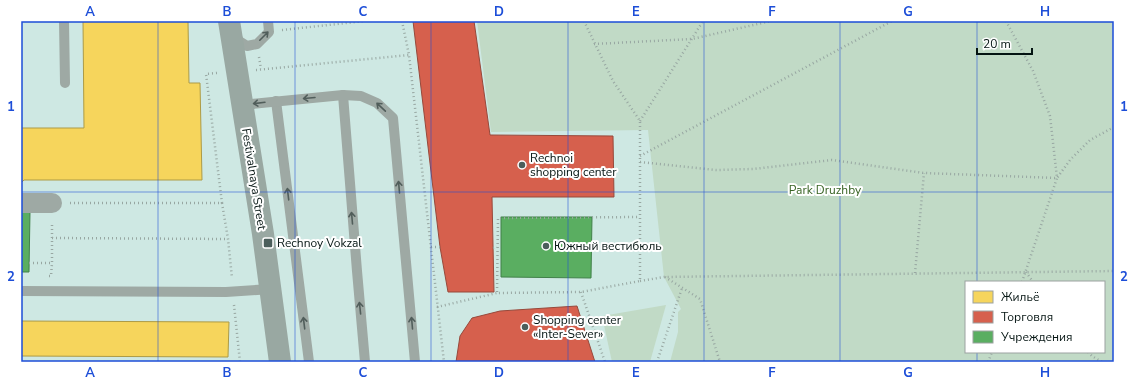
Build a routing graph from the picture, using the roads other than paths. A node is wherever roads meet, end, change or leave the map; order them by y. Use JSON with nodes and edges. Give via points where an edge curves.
{"nodes":[{"id":1,"x":64,"y":21,"type":"edge"},
{"id":2,"x":268,"y":21,"type":"edge"},
{"id":3,"x":230,"y":24,"type":"edge"},
{"id":4,"x":65,"y":83,"type":"dead end"},
{"id":5,"x":343,"y":95,"type":"junction"},
{"id":6,"x":276,"y":101,"type":"junction"},
{"id":7,"x":242,"y":105,"type":"junction"},
{"id":8,"x":21,"y":203,"type":"edge"},
{"id":9,"x":52,"y":203,"type":"road end"},
{"id":10,"x":271,"y":289,"type":"junction"},
{"id":11,"x":21,"y":291,"type":"edge"},
{"id":12,"x":280,"y":362,"type":"edge"},
{"id":13,"x":310,"y":362,"type":"edge"},
{"id":14,"x":365,"y":362,"type":"edge"},
{"id":15,"x":415,"y":362,"type":"edge"}],
"edges":[{"from":1,"to":4,"type":"lane"},
{"from":3,"to":2,"type":"lane","one_way":true,"via":[[239,41],[247,46],[256,44],[269,32]]},
{"from":3,"to":7,"type":"street","name":"Festivalnaya Street"},
{"from":5,"to":6,"type":"lane","one_way":true},
{"from":14,"to":5,"type":"lane","one_way":true},
{"from":15,"to":5,"type":"lane","one_way":true,"via":[[393,118],[377,103],[361,96]]},
{"from":6,"to":7,"type":"lane","one_way":true},
{"from":13,"to":6,"type":"lane","one_way":true},
{"from":7,"to":10,"type":"street","name":"Festivalnaya Street"},
{"from":8,"to":9,"type":"street"},
{"from":10,"to":11,"type":"lane","via":[[233,292]]},
{"from":10,"to":12,"type":"street","name":"Festivalnaya Street"}]}
